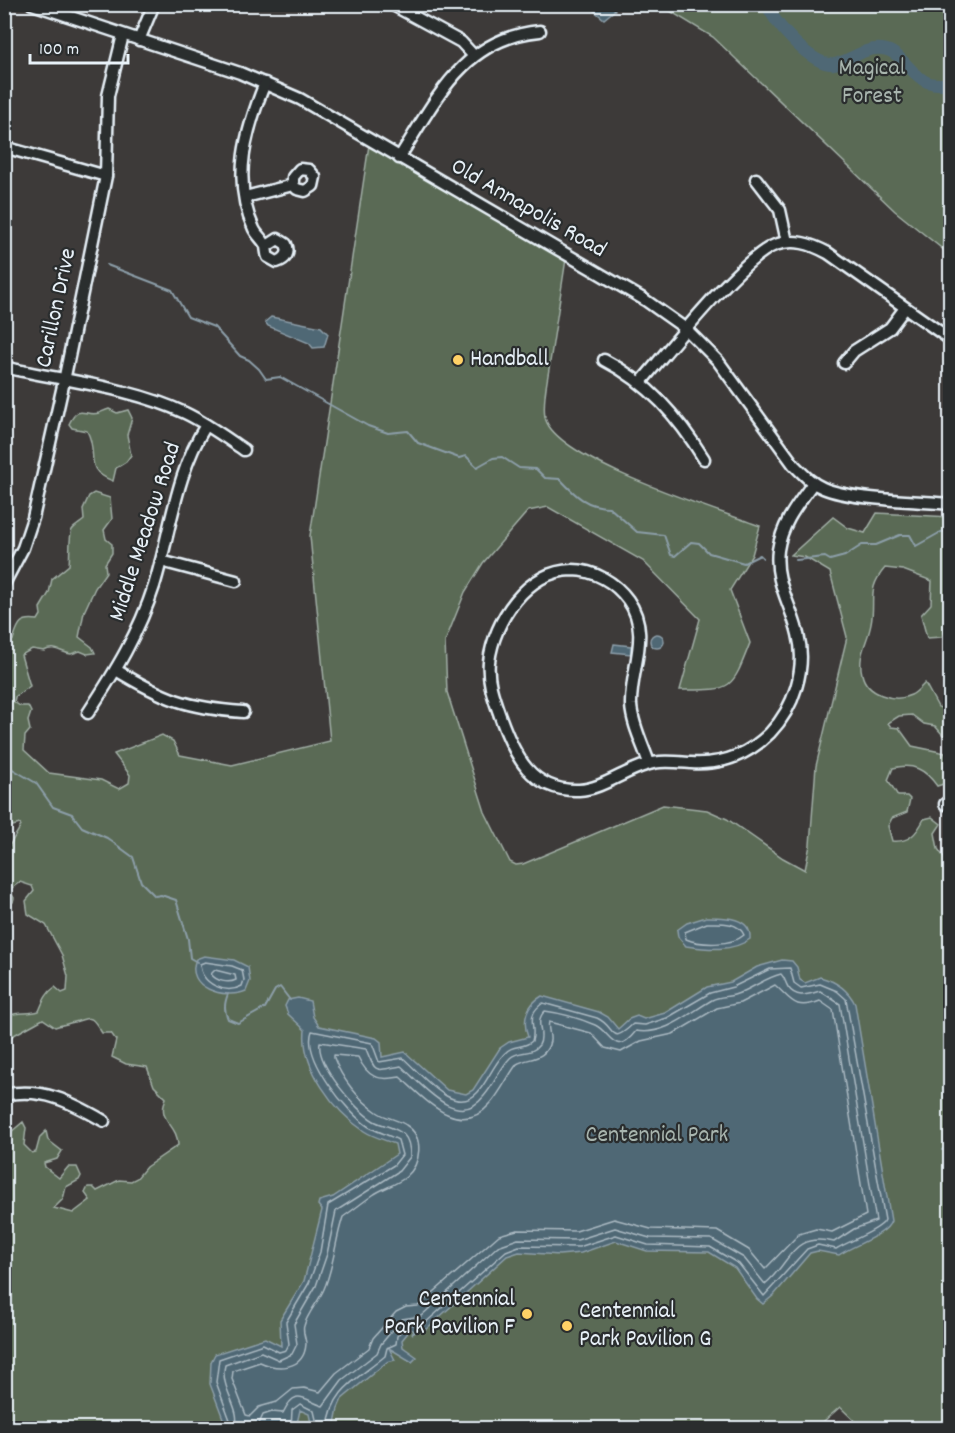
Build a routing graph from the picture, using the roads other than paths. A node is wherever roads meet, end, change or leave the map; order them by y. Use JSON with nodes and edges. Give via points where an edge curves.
{"nodes":[{"id":1,"x":32,"y":4,"type":"edge"},
{"id":2,"x":154,"y":4,"type":"edge"},
{"id":3,"x":391,"y":4,"type":"edge"},
{"id":4,"x":540,"y":31,"type":"dead end"},
{"id":5,"x":123,"y":34,"type":"junction"},
{"id":6,"x":139,"y":40,"type":"junction"},
{"id":7,"x":473,"y":55,"type":"junction"},
{"id":8,"x":265,"y":83,"type":"junction"},
{"id":9,"x":4,"y":147,"type":"edge"},
{"id":10,"x":399,"y":158,"type":"junction"},
{"id":11,"x":106,"y":176,"type":"junction"},
{"id":12,"x":756,"y":179,"type":"dead end"},
{"id":13,"x":293,"y":185,"type":"dead end"},
{"id":14,"x":245,"y":197,"type":"junction"},
{"id":15,"x":787,"y":242,"type":"junction"},
{"id":16,"x":267,"y":246,"type":"dead end"},
{"id":17,"x":905,"y":308,"type":"junction"},
{"id":18,"x":686,"y":329,"type":"junction"},
{"id":19,"x":947,"y":337,"type":"dead end"},
{"id":20,"x":604,"y":360,"type":"dead end"},
{"id":21,"x":844,"y":363,"type":"dead end"},
{"id":22,"x":4,"y":367,"type":"edge"},
{"id":23,"x":64,"y":381,"type":"junction"},
{"id":24,"x":641,"y":382,"type":"junction"},
{"id":25,"x":206,"y":425,"type":"junction"},
{"id":26,"x":244,"y":450,"type":"dead end"},
{"id":27,"x":704,"y":459,"type":"dead end"},
{"id":28,"x":813,"y":483,"type":"junction"},
{"id":29,"x":951,"y":504,"type":"edge"},
{"id":30,"x":161,"y":561,"type":"junction"},
{"id":31,"x":236,"y":581,"type":"dead end"},
{"id":32,"x":4,"y":584,"type":"edge"},
{"id":33,"x":116,"y":670,"type":"junction"},
{"id":34,"x":243,"y":712,"type":"dead end"},
{"id":35,"x":88,"y":713,"type":"dead end"},
{"id":36,"x":649,"y":763,"type":"junction"},
{"id":37,"x":4,"y":1095,"type":"edge"},
{"id":38,"x":104,"y":1121,"type":"dead end"}],
"edges":[{"from":1,"to":5,"type":"street","name":"Old Annapolis Road"},
{"from":2,"to":6,"type":"street"},
{"from":3,"to":7,"type":"street","via":[[461,42]]},
{"from":4,"to":7,"type":"street","via":[[508,36]]},
{"from":5,"to":6,"type":"street","name":"Old Annapolis Road"},
{"from":5,"to":11,"type":"street","name":"Carillon Drive","via":[[108,96]]},
{"from":6,"to":8,"type":"street","name":"Old Annapolis Road"},
{"from":7,"to":10,"type":"street","via":[[438,97]]},
{"from":8,"to":10,"type":"street","name":"Old Annapolis Road","via":[[334,117]]},
{"from":8,"to":14,"type":"street","via":[[251,117],[244,149]]},
{"from":9,"to":11,"type":"street"},
{"from":10,"to":18,"type":"street","name":"Old Annapolis Road","via":[[645,300]]},
{"from":11,"to":23,"type":"street","name":"Carillon Drive"},
{"from":12,"to":15,"type":"street","via":[[780,210]]},
{"from":13,"to":14,"type":"street"},
{"from":14,"to":16,"type":"street","via":[[254,227]]},
{"from":15,"to":17,"type":"street","via":[[807,244],[828,253]]},
{"from":15,"to":18,"type":"street","via":[[774,245],[751,261]]},
{"from":17,"to":19,"type":"street"},
{"from":17,"to":21,"type":"street","via":[[890,328],[854,351]]},
{"from":18,"to":24,"type":"street"},
{"from":18,"to":28,"type":"street","name":"Old Annapolis Road","via":[[718,361],[794,465]]},
{"from":20,"to":24,"type":"street"},
{"from":22,"to":23,"type":"street"},
{"from":23,"to":25,"type":"street","via":[[147,399]]},
{"from":23,"to":32,"type":"street","name":"Carillon Drive","via":[[33,518],[24,548]]},
{"from":24,"to":27,"type":"street","via":[[671,410]]},
{"from":25,"to":26,"type":"street"},
{"from":25,"to":30,"type":"street","name":"Middle Meadow Road","via":[[182,473]]},
{"from":28,"to":29,"type":"street","name":"Old Annapolis Road","via":[[843,493]]},
{"from":28,"to":36,"type":"street","via":[[789,516],[778,551],[781,590],[800,648],[796,686],[788,711],[752,748],[732,758],[705,763]]},
{"from":30,"to":31,"type":"street"},
{"from":30,"to":33,"type":"street","name":"Middle Meadow Road","via":[[139,626]]},
{"from":33,"to":34,"type":"street","via":[[152,692],[182,704]]},
{"from":33,"to":35,"type":"street","name":"Middle Meadow Road"},
{"from":36,"to":36,"type":"street","via":[[631,706],[640,627],[629,601],[608,581],[585,572],[562,571],[533,582],[511,608],[489,660],[492,691],[512,750],[522,765],[544,783],[581,790]]},
{"from":37,"to":38,"type":"street","via":[[32,1092],[56,1096]]}]}
